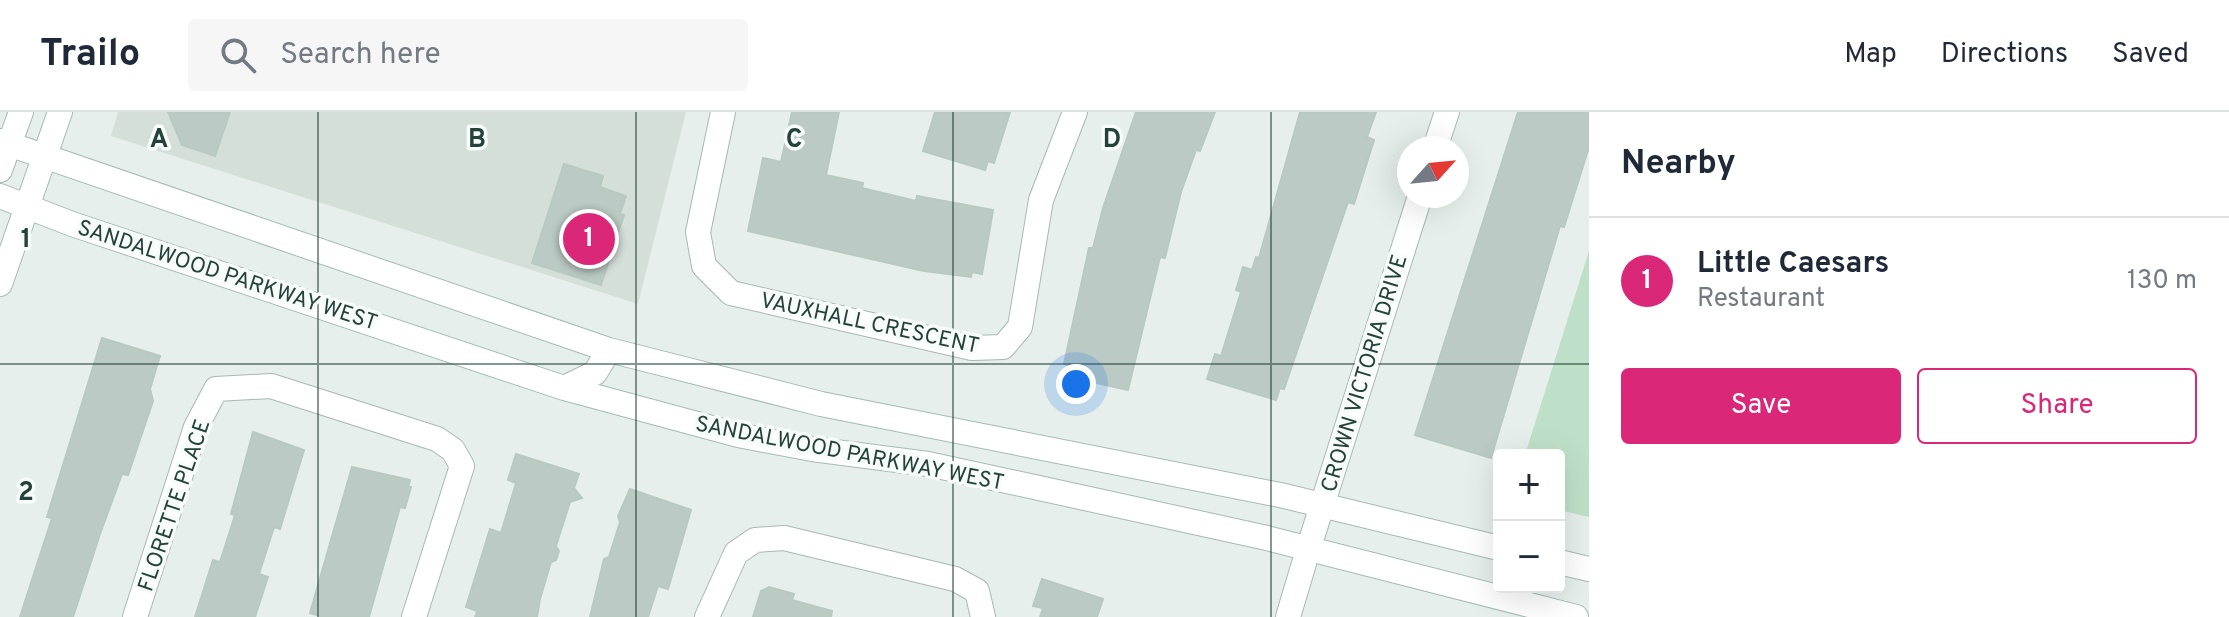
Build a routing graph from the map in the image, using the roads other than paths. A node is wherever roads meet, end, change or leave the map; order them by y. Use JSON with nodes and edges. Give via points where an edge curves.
{"nodes":[{"id":1,"x":21,"y":112,"type":"edge"},
{"id":2,"x":60,"y":112,"type":"edge"},
{"id":3,"x":723,"y":112,"type":"edge"},
{"id":4,"x":1075,"y":112,"type":"edge"},
{"id":5,"x":1447,"y":112,"type":"edge"},
{"id":6,"x":1439,"y":136,"type":"edge"},
{"id":7,"x":5,"y":142,"type":"edge"},
{"id":8,"x":44,"y":156,"type":"junction"},
{"id":9,"x":0,"y":170,"type":"edge"},
{"id":10,"x":0,"y":196,"type":"edge"},
{"id":11,"x":26,"y":206,"type":"junction"},
{"id":12,"x":1416,"y":208,"type":"edge"},
{"id":13,"x":0,"y":284,"type":"edge"},
{"id":14,"x":609,"y":350,"type":"junction"},
{"id":15,"x":564,"y":388,"type":"junction"},
{"id":16,"x":1322,"y":506,"type":"junction"},
{"id":17,"x":1493,"y":547,"type":"edge"},
{"id":18,"x":1308,"y":550,"type":"junction"},
{"id":19,"x":1565,"y":563,"type":"edge"},
{"id":20,"x":1589,"y":569,"type":"edge"},
{"id":21,"x":135,"y":617,"type":"edge"},
{"id":22,"x":414,"y":617,"type":"edge"},
{"id":23,"x":707,"y":617,"type":"edge"},
{"id":24,"x":983,"y":617,"type":"edge"},
{"id":25,"x":1288,"y":617,"type":"edge"},
{"id":26,"x":1576,"y":617,"type":"edge"}],
"edges":[{"from":1,"to":7,"type":"main road"},
{"from":2,"to":8,"type":"main road"},
{"from":3,"to":4,"type":"main road","name":"VAUXHALL CRESCENT","via":[[698,232],[704,266],[731,293],[972,348],[1003,347],[1020,327],[1041,200]]},
{"from":5,"to":6,"type":"main road"},
{"from":7,"to":8,"type":"main road","name":"SANDALWOOD PARKWAY WEST"},
{"from":7,"to":9,"type":"main road"},
{"from":8,"to":11,"type":"main road"},
{"from":8,"to":14,"type":"main road","name":"SANDALWOOD PARKWAY WEST"},
{"from":10,"to":11,"type":"main road","name":"SANDALWOOD PARKWAY WEST"},
{"from":11,"to":13,"type":"main road"},
{"from":11,"to":15,"type":"main road","name":"SANDALWOOD PARKWAY WEST"},
{"from":12,"to":16,"type":"main road","name":"CROWN VICTORIA DRIVE"},
{"from":14,"to":15,"type":"main road","via":[[595,373]]},
{"from":14,"to":16,"type":"main road","name":"SANDALWOOD PARKWAY WEST","via":[[821,404]]},
{"from":15,"to":18,"type":"main road","name":"SANDALWOOD PARKWAY WEST","via":[[738,435],[928,464]]},
{"from":16,"to":17,"type":"main road","name":"SANDALWOOD PARKWAY WEST"},
{"from":16,"to":18,"type":"main road","name":"CROWN VICTORIA DRIVE"},
{"from":18,"to":25,"type":"main road","name":"CROWN VICTORIA DRIVE"},
{"from":18,"to":26,"type":"main road","name":"SANDALWOOD PARKWAY WEST"},
{"from":19,"to":20,"type":"main road"},
{"from":21,"to":22,"type":"main road","name":"FLORETTE PLACE","via":[[196,427],[216,389],[271,386],[437,439],[453,450],[462,466]]},
{"from":23,"to":24,"type":"main road","via":[[736,553],[755,540],[784,538],[955,579],[977,591]]}]}
